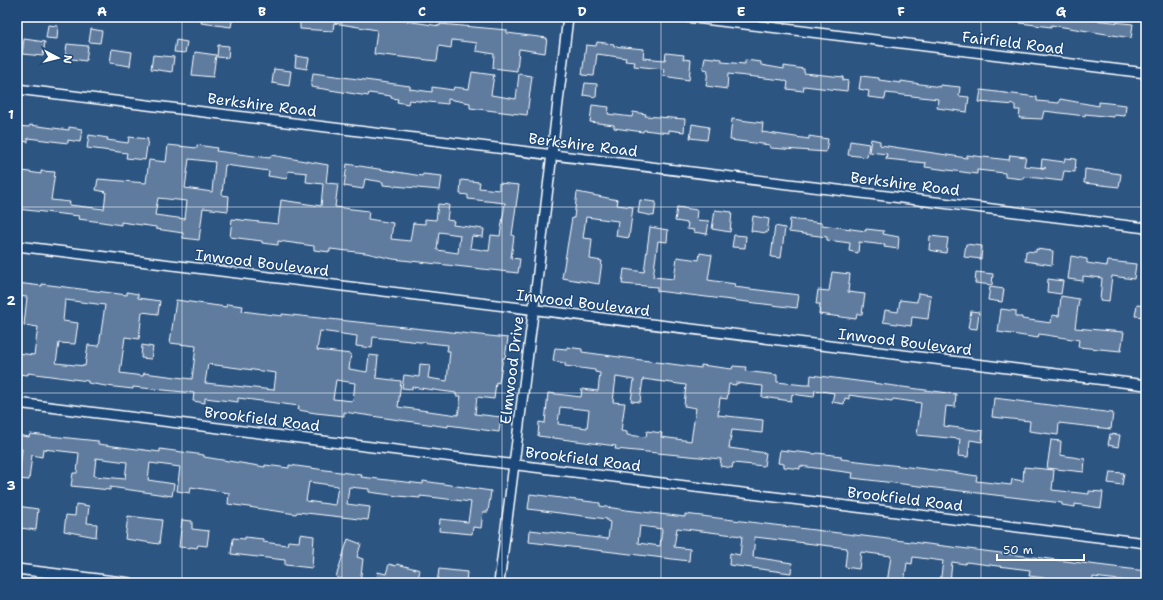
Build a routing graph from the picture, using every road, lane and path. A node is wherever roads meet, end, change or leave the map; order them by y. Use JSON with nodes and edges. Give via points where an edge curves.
{"nodes":[{"id":1,"x":568,"y":17,"type":"edge"},
{"id":2,"x":687,"y":17,"type":"edge"},
{"id":3,"x":1146,"y":73,"type":"edge"},
{"id":4,"x":17,"y":89,"type":"edge"},
{"id":5,"x":552,"y":155,"type":"junction"},
{"id":6,"x":1146,"y":228,"type":"edge"},
{"id":7,"x":17,"y":246,"type":"edge"},
{"id":8,"x":534,"y":311,"type":"junction"},
{"id":9,"x":1146,"y":385,"type":"edge"},
{"id":10,"x":17,"y":403,"type":"edge"},
{"id":11,"x":514,"y":464,"type":"junction"},
{"id":12,"x":1146,"y":543,"type":"edge"},
{"id":13,"x":17,"y":569,"type":"edge"},
{"id":14,"x":130,"y":583,"type":"edge"},
{"id":15,"x":499,"y":583,"type":"edge"}],
"edges":[{"from":1,"to":5,"type":"street","name":"Elmwood Drive"},
{"from":2,"to":3,"type":"street","name":"Fairfield Road"},
{"from":4,"to":5,"type":"street","name":"Berkshire Road"},
{"from":5,"to":6,"type":"street","name":"Berkshire Road"},
{"from":5,"to":8,"type":"street","name":"Elmwood Drive"},
{"from":7,"to":8,"type":"street","name":"Inwood Boulevard"},
{"from":8,"to":9,"type":"street","name":"Inwood Boulevard"},
{"from":8,"to":11,"type":"street","name":"Elmwood Drive"},
{"from":10,"to":11,"type":"street","name":"Brookfield Road"},
{"from":11,"to":12,"type":"street","name":"Brookfield Road"},
{"from":11,"to":15,"type":"street","name":"Elmwood Drive"},
{"from":13,"to":14,"type":"street"}]}
